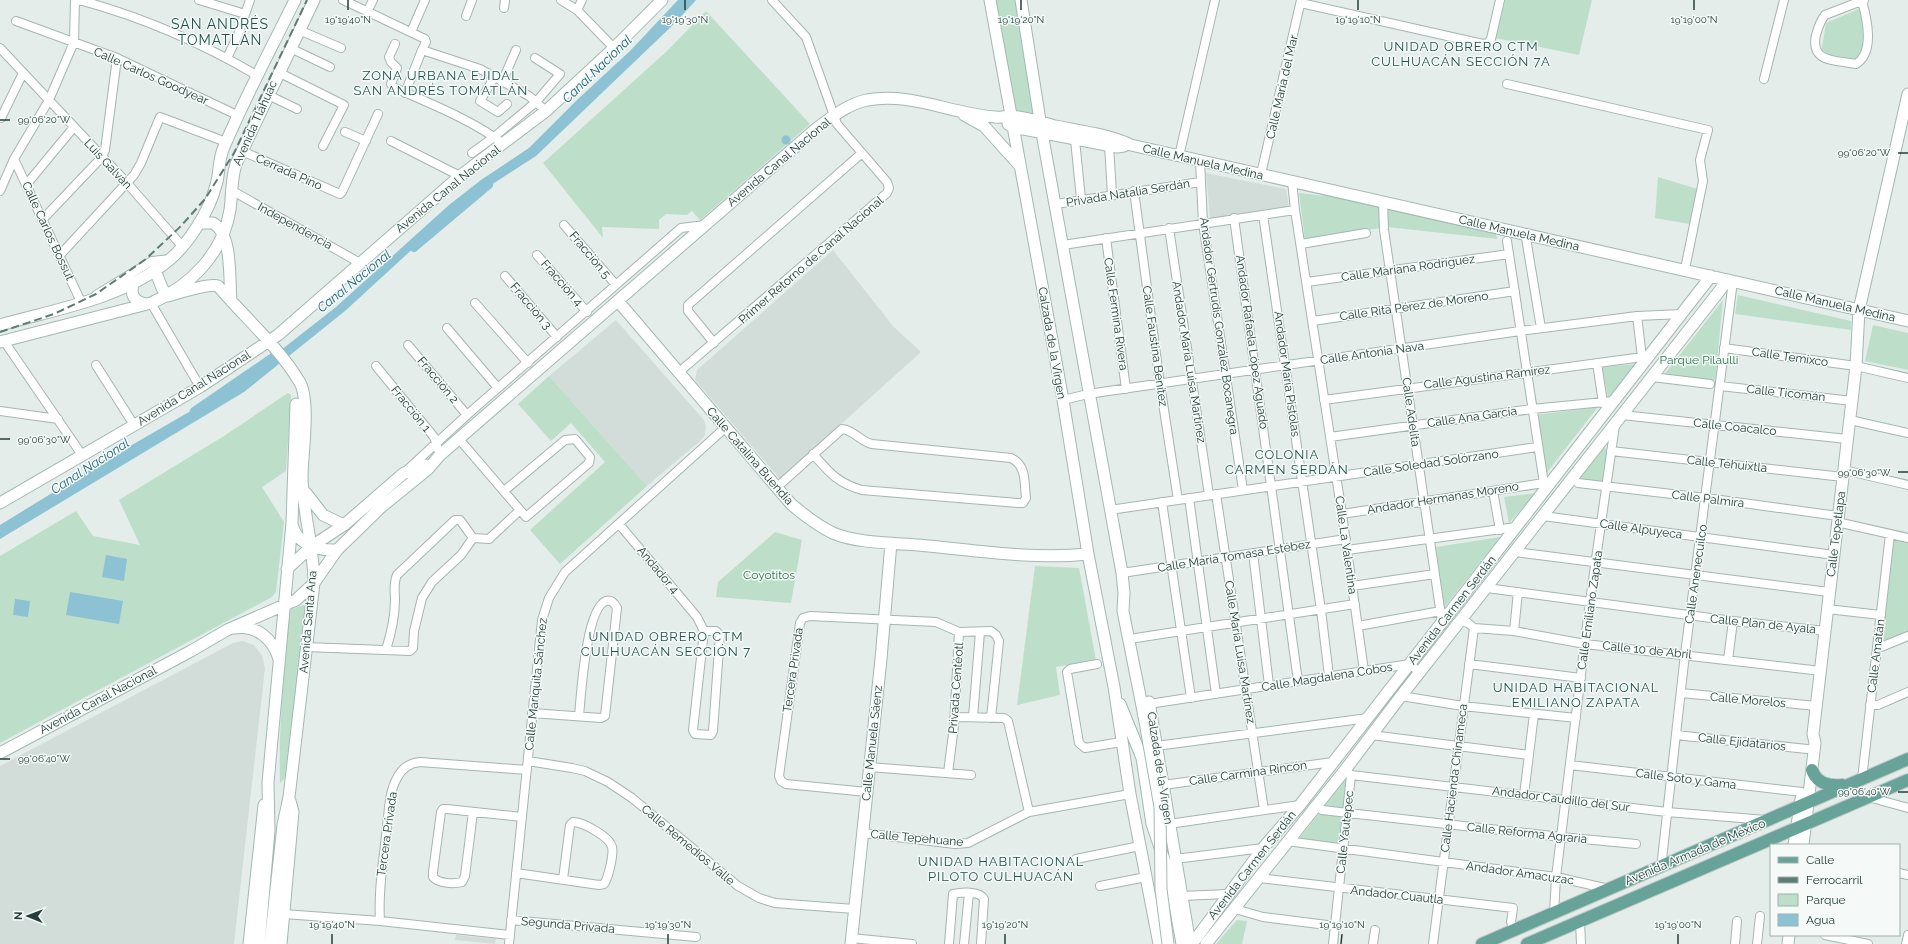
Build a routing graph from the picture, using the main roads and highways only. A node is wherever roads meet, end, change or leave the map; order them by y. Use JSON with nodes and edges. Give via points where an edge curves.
{"nodes":[{"id":1,"x":1908,"y":759,"type":"edge"},
{"id":2,"x":1812,"y":770,"type":"road end"},
{"id":3,"x":1908,"y":780,"type":"edge"},
{"id":4,"x":1846,"y":785,"type":"junction"},
{"id":5,"x":1482,"y":944,"type":"edge"},
{"id":6,"x":1527,"y":944,"type":"edge"}],
"edges":[{"from":1,"to":4,"type":"main road","name":"Avenida Armada de México"},
{"from":2,"to":4,"type":"main road","via":[[1821,783],[1831,786]]},
{"from":3,"to":6,"type":"main road","name":"Avenida Armada de México"},
{"from":4,"to":5,"type":"main road","name":"Avenida Armada de México","via":[[1803,799],[1770,820]]}]}
